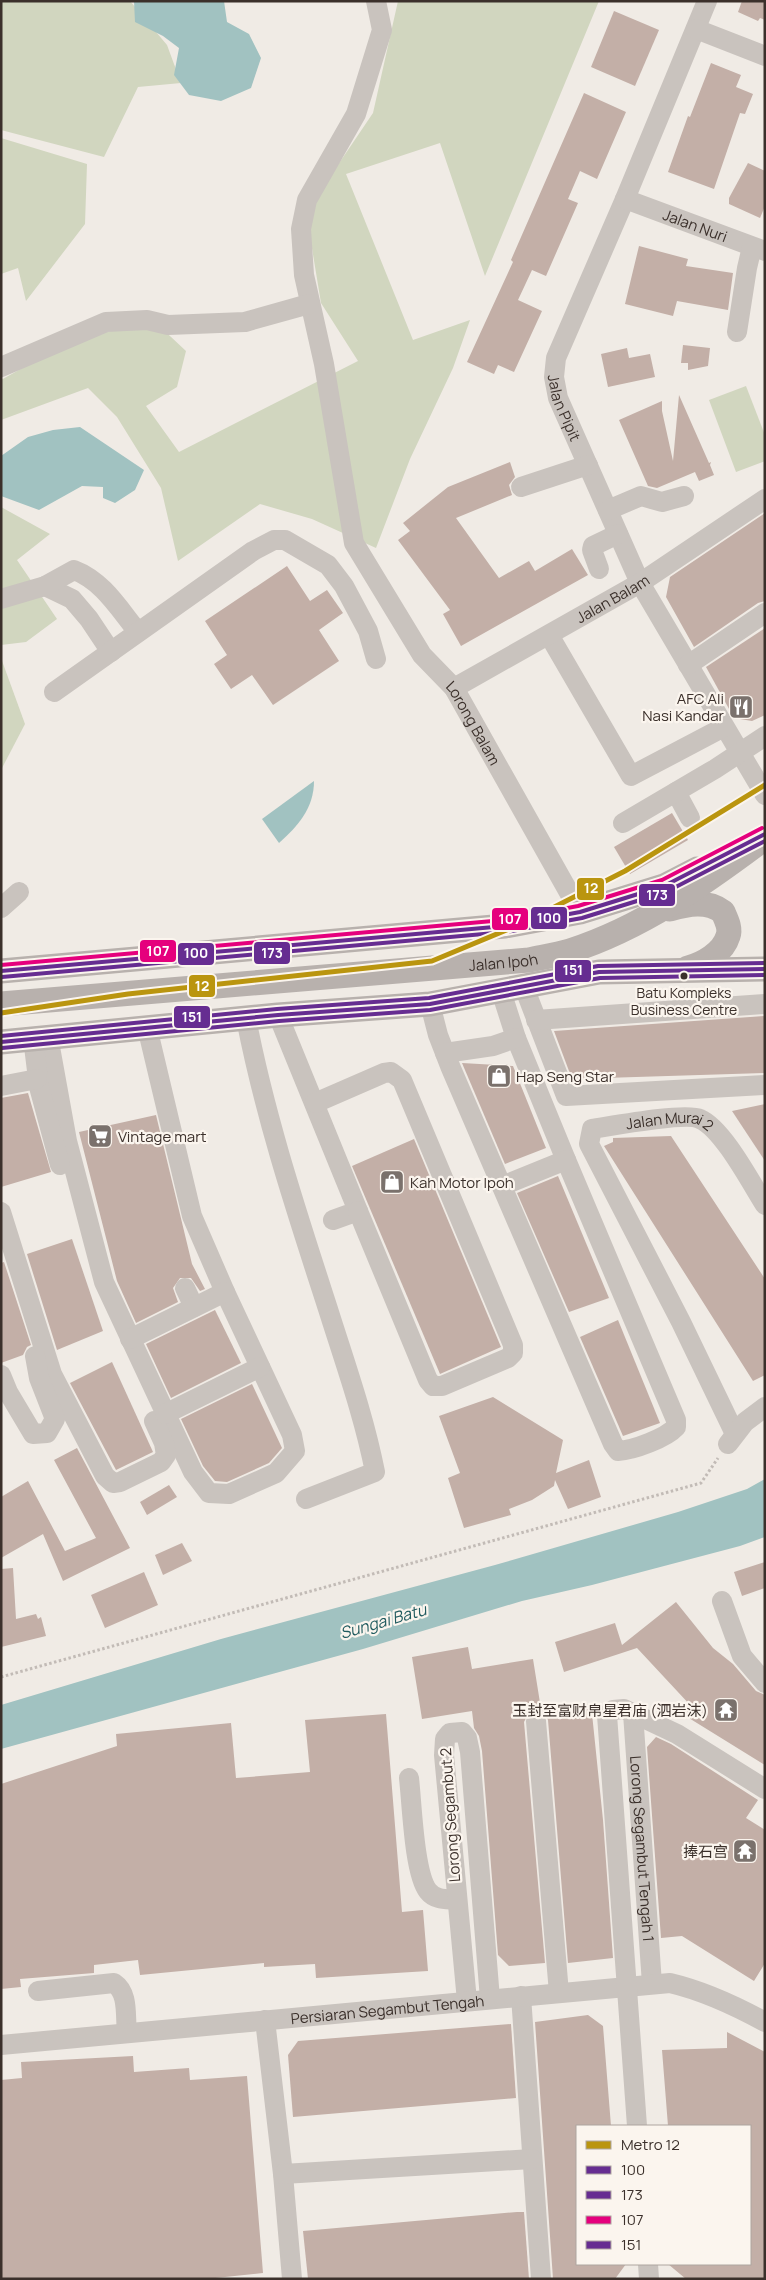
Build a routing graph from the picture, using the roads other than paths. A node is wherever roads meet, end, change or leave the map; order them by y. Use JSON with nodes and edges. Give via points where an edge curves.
{"nodes":[{"id":1,"x":376,"y":1,"type":"edge"},
{"id":2,"x":707,"y":1,"type":"edge"},
{"id":3,"x":696,"y":29,"type":"junction"},
{"id":4,"x":765,"y":56,"type":"edge"},
{"id":5,"x":626,"y":199,"type":"junction"},
{"id":6,"x":758,"y":249,"type":"edge"},
{"id":7,"x":309,"y":304,"type":"junction"},
{"id":8,"x":737,"y":332,"type":"dead end"},
{"id":9,"x":1,"y":367,"type":"edge"},
{"id":10,"x":588,"y":465,"type":"junction"},
{"id":11,"x":521,"y":486,"type":"dead end"},
{"id":12,"x":684,"y":496,"type":"dead end"},
{"id":13,"x":765,"y":499,"type":"edge"},
{"id":14,"x":608,"y":510,"type":"junction"},
{"id":15,"x":618,"y":534,"type":"junction"},
{"id":16,"x":599,"y":569,"type":"dead end"},
{"id":17,"x":640,"y":583,"type":"junction"},
{"id":18,"x":45,"y":586,"type":"junction"},
{"id":19,"x":1,"y":600,"type":"edge"},
{"id":20,"x":765,"y":613,"type":"edge"},
{"id":21,"x":138,"y":632,"type":"junction"},
{"id":22,"x":549,"y":635,"type":"junction"},
{"id":23,"x":110,"y":652,"type":"junction"},
{"id":24,"x":376,"y":659,"type":"dead end"},
{"id":25,"x":688,"y":665,"type":"junction"},
{"id":26,"x":454,"y":688,"type":"junction"},
{"id":27,"x":54,"y":692,"type":"dead end"},
{"id":28,"x":724,"y":726,"type":"junction"},
{"id":29,"x":765,"y":736,"type":"edge"},
{"id":30,"x":740,"y":752,"type":"junction"},
{"id":31,"x":676,"y":792,"type":"junction"},
{"id":32,"x":765,"y":795,"type":"edge"},
{"id":33,"x":690,"y":818,"type":"dead end"},
{"id":34,"x":623,"y":824,"type":"dead end"},
{"id":35,"x":765,"y":834,"type":"edge"},
{"id":36,"x":765,"y":838,"type":"edge"},
{"id":37,"x":19,"y":892,"type":"dead end"},
{"id":38,"x":1,"y":908,"type":"edge"},
{"id":39,"x":580,"y":912,"type":"junction"},
{"id":40,"x":653,"y":913,"type":"junction"},
{"id":41,"x":765,"y":969,"type":"edge"},
{"id":42,"x":680,"y":970,"type":"junction"},
{"id":43,"x":1,"y":971,"type":"edge"},
{"id":44,"x":512,"y":989,"type":"junction"},
{"id":45,"x":1,"y":1004,"type":"edge"},
{"id":46,"x":430,"y":1004,"type":"junction"},
{"id":47,"x":765,"y":1004,"type":"edge"},
{"id":48,"x":278,"y":1015,"type":"junction"},
{"id":49,"x":246,"y":1018,"type":"junction"},
{"id":50,"x":536,"y":1020,"type":"junction"},
{"id":51,"x":147,"y":1027,"type":"junction"},
{"id":52,"x":40,"y":1037,"type":"junction"},
{"id":53,"x":516,"y":1038,"type":"junction"},
{"id":54,"x":1,"y":1042,"type":"edge"},
{"id":55,"x":445,"y":1053,"type":"junction"},
{"id":56,"x":45,"y":1074,"type":"junction"},
{"id":57,"x":765,"y":1085,"type":"edge"},
{"id":58,"x":1,"y":1086,"type":"edge"},
{"id":59,"x":315,"y":1103,"type":"junction"},
{"id":60,"x":566,"y":1160,"type":"junction"},
{"id":61,"x":502,"y":1186,"type":"junction"},
{"id":62,"x":765,"y":1205,"type":"edge"},
{"id":63,"x":358,"y":1211,"type":"junction"},
{"id":64,"x":1,"y":1212,"type":"edge"},
{"id":65,"x":333,"y":1220,"type":"dead end"},
{"id":66,"x":1,"y":1240,"type":"edge"},
{"id":67,"x":185,"y":1288,"type":"dead end"},
{"id":68,"x":225,"y":1292,"type":"junction"},
{"id":69,"x":194,"y":1307,"type":"junction"},
{"id":70,"x":130,"y":1339,"type":"junction"},
{"id":71,"x":260,"y":1367,"type":"junction"},
{"id":72,"x":1,"y":1375,"type":"edge"},
{"id":73,"x":765,"y":1406,"type":"edge"},
{"id":74,"x":165,"y":1414,"type":"junction"},
{"id":75,"x":306,"y":1499,"type":"dead end"},
{"id":76,"x":722,"y":1601,"type":"dead end"},
{"id":77,"x":765,"y":1683,"type":"edge"},
{"id":78,"x":633,"y":1713,"type":"junction"},
{"id":79,"x":536,"y":1721,"type":"dead end"},
{"id":80,"x":409,"y":1778,"type":"dead end"},
{"id":81,"x":765,"y":1789,"type":"edge"},
{"id":82,"x":456,"y":1900,"type":"junction"},
{"id":83,"x":652,"y":1984,"type":"junction"},
{"id":84,"x":626,"y":1987,"type":"junction"},
{"id":85,"x":38,"y":1991,"type":"dead end"},
{"id":86,"x":559,"y":1993,"type":"junction"},
{"id":87,"x":521,"y":1996,"type":"junction"},
{"id":88,"x":490,"y":1999,"type":"junction"},
{"id":89,"x":467,"y":2001,"type":"junction"},
{"id":90,"x":265,"y":2020,"type":"junction"},
{"id":91,"x":765,"y":2022,"type":"edge"},
{"id":92,"x":127,"y":2033,"type":"junction"},
{"id":93,"x":1,"y":2045,"type":"edge"},
{"id":94,"x":637,"y":2125,"type":"edge"},
{"id":95,"x":532,"y":2160,"type":"junction"},
{"id":96,"x":283,"y":2174,"type":"junction"},
{"id":97,"x":648,"y":2265,"type":"edge"},
{"id":98,"x":292,"y":2279,"type":"edge"},
{"id":99,"x":540,"y":2279,"type":"edge"},
{"id":100,"x":649,"y":2279,"type":"edge"}],
"edges":[{"from":1,"to":7,"type":"street","via":[[382,30],[356,114],[307,200],[301,229]]},
{"from":2,"to":3,"type":"street","name":"Jalan Pipit"},
{"from":3,"to":4,"type":"street"},
{"from":3,"to":5,"type":"street","name":"Jalan Pipit"},
{"from":5,"to":6,"type":"street","name":"Jalan Nuri"},
{"from":5,"to":10,"type":"street","name":"Jalan Pipit","via":[[556,358],[554,377],[558,398]]},
{"from":6,"to":8,"type":"street","via":[[747,268]]},
{"from":7,"to":9,"type":"street","via":[[245,322],[168,325],[147,320],[106,322]]},
{"from":7,"to":26,"type":"street","name":"Lorong Balam","via":[[324,364],[354,543],[422,655]]},
{"from":10,"to":11,"type":"street"},
{"from":10,"to":14,"type":"street","name":"Jalan Pipit"},
{"from":12,"to":14,"type":"street","via":[[662,502],[641,496]]},
{"from":13,"to":17,"type":"street","name":"Jalan Balam"},
{"from":14,"to":15,"type":"street","name":"Jalan Pipit"},
{"from":15,"to":16,"type":"street","via":[[593,546]]},
{"from":15,"to":17,"type":"street","name":"Jalan Pipit"},
{"from":17,"to":22,"type":"street","name":"Jalan Balam"},
{"from":17,"to":25,"type":"street","name":"Jalan Pipit"},
{"from":18,"to":19,"type":"street"},
{"from":18,"to":21,"type":"street","via":[[74,570],[88,575],[101,586]]},
{"from":18,"to":23,"type":"street","via":[[72,599]]},
{"from":20,"to":25,"type":"street"},
{"from":21,"to":23,"type":"street"},
{"from":21,"to":24,"type":"street","via":[[253,551],[274,540],[285,540],[328,565],[344,586],[368,631]]},
{"from":22,"to":26,"type":"street","name":"Jalan Balam"},
{"from":22,"to":28,"type":"street","via":[[631,776]]},
{"from":23,"to":27,"type":"street"},
{"from":25,"to":28,"type":"street","name":"Jalan Pipit"},
{"from":26,"to":39,"type":"street","name":"Lorong Balam"},
{"from":28,"to":30,"type":"street","name":"Jalan Pipit"},
{"from":29,"to":30,"type":"street"},
{"from":30,"to":31,"type":"street"},
{"from":30,"to":32,"type":"street","name":"Jalan Pipit"},
{"from":31,"to":33,"type":"street"},
{"from":31,"to":34,"type":"street"},
{"from":35,"to":39,"type":"main road","via":[[664,886]]},
{"from":36,"to":40,"type":"main road","name":"Jalan Ipoh","via":[[702,884]]},
{"from":37,"to":38,"type":"street"},
{"from":39,"to":43,"type":"main road","via":[[505,926]]},
{"from":40,"to":42,"type":"main road","via":[[695,903],[707,904],[724,912],[728,936],[718,950],[702,964]]},
{"from":40,"to":45,"type":"main road","name":"Jalan Ipoh","via":[[605,938],[529,960]]},
{"from":41,"to":42,"type":"main road","name":"Jalan Ipoh"},
{"from":42,"to":44,"type":"main road","name":"Jalan Ipoh","via":[[598,972]]},
{"from":44,"to":46,"type":"main road","name":"Jalan Ipoh"},
{"from":44,"to":50,"type":"street"},
{"from":44,"to":53,"type":"street"},
{"from":46,"to":48,"type":"main road","name":"Jalan Ipoh"},
{"from":46,"to":55,"type":"street"},
{"from":47,"to":50,"type":"street"},
{"from":48,"to":49,"type":"main road","name":"Jalan Ipoh"},
{"from":48,"to":59,"type":"street"},
{"from":49,"to":51,"type":"main road","name":"Jalan Ipoh"},
{"from":49,"to":75,"type":"street","via":[[255,1066],[367,1431],[375,1472]]},
{"from":50,"to":57,"type":"street","via":[[566,1096]]},
{"from":51,"to":52,"type":"main road","name":"Jalan Ipoh"},
{"from":51,"to":68,"type":"street","via":[[192,1216]]},
{"from":52,"to":54,"type":"main road","name":"Jalan Ipoh"},
{"from":52,"to":56,"type":"street"},
{"from":53,"to":55,"type":"street","via":[[493,1046]]},
{"from":53,"to":60,"type":"street"},
{"from":55,"to":61,"type":"street"},
{"from":56,"to":58,"type":"street"},
{"from":56,"to":64,"type":"street","via":[[92,1284],[164,1443],[166,1455],[161,1462],[120,1482],[113,1483],[105,1476],[52,1374]]},
{"from":56,"to":70,"type":"street","via":[[67,1142],[104,1282]]},
{"from":59,"to":63,"type":"street"},
{"from":59,"to":63,"type":"street","via":[[384,1073],[391,1072],[402,1080],[513,1345],[513,1353],[442,1386],[433,1386]]},
{"from":60,"to":61,"type":"street"},
{"from":60,"to":61,"type":"street","via":[[676,1420],[671,1433],[627,1450],[618,1451],[613,1444]]},
{"from":62,"to":73,"type":"street","name":"Jalan Murai 2","via":[[719,1134],[699,1118],[592,1129],[590,1144],[681,1322],[731,1440]]},
{"from":63,"to":65,"type":"street"},
{"from":66,"to":72,"type":"street","via":[[39,1378],[54,1419],[48,1433],[33,1434]]},
{"from":67,"to":69,"type":"street"},
{"from":68,"to":69,"type":"street"},
{"from":68,"to":71,"type":"street"},
{"from":69,"to":70,"type":"street"},
{"from":70,"to":74,"type":"street"},
{"from":71,"to":74,"type":"street"},
{"from":71,"to":74,"type":"street","via":[[292,1435],[295,1451],[276,1473],[229,1494],[209,1493],[193,1472]]},
{"from":76,"to":77,"type":"street","via":[[742,1656]]},
{"from":78,"to":81,"type":"street","via":[[677,1734]]},
{"from":78,"to":83,"type":"street","name":"Lorong Segambut Tengah 1"},
{"from":78,"to":84,"type":"street","via":[[613,1710],[607,1715]]},
{"from":79,"to":86,"type":"street"},
{"from":80,"to":82,"type":"street","via":[[420,1877],[429,1892],[440,1899]]},
{"from":82,"to":88,"type":"street","name":"Lorong Segambut 2","via":[[444,1755],[445,1739],[450,1733],[462,1732],[470,1752]]},
{"from":82,"to":89,"type":"street","name":"Lorong Segambut 2"},
{"from":83,"to":84,"type":"street","name":"Persiaran Segambut Tengah"},
{"from":83,"to":91,"type":"street","name":"Persiaran Segambut Tengah","via":[[689,1987],[730,2002]]},
{"from":84,"to":86,"type":"street","name":"Persiaran Segambut Tengah"},
{"from":84,"to":94,"type":"street"},
{"from":85,"to":92,"type":"street","via":[[114,1983],[124,1994]]},
{"from":86,"to":87,"type":"street","name":"Persiaran Segambut Tengah"},
{"from":87,"to":88,"type":"street","name":"Persiaran Segambut Tengah"},
{"from":87,"to":95,"type":"street"},
{"from":88,"to":89,"type":"street","name":"Persiaran Segambut Tengah"},
{"from":89,"to":90,"type":"street","name":"Persiaran Segambut Tengah"},
{"from":90,"to":92,"type":"street","name":"Persiaran Segambut Tengah"},
{"from":90,"to":96,"type":"street"},
{"from":92,"to":93,"type":"street","name":"Persiaran Segambut Tengah"},
{"from":95,"to":96,"type":"street"},
{"from":95,"to":99,"type":"street"},
{"from":96,"to":98,"type":"street"},
{"from":97,"to":100,"type":"street"}]}
